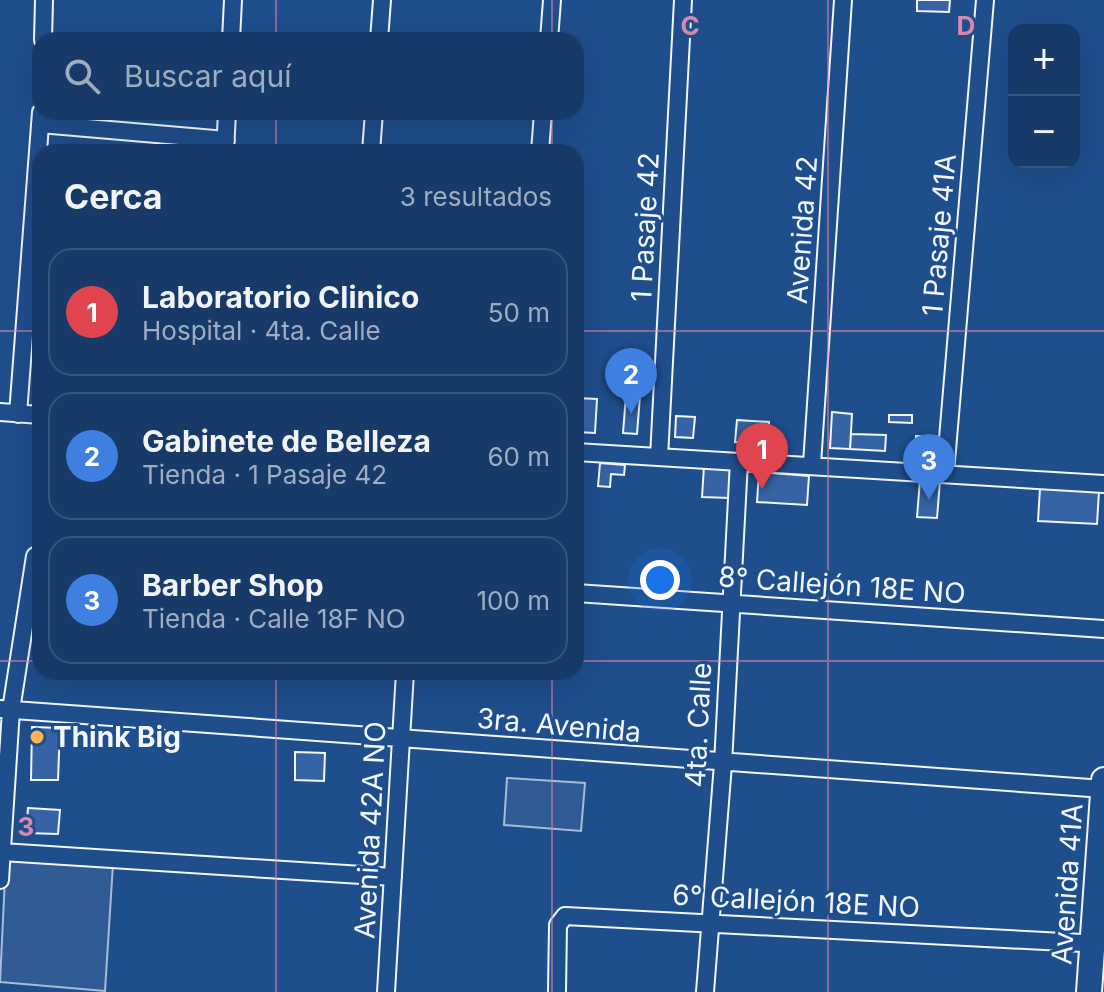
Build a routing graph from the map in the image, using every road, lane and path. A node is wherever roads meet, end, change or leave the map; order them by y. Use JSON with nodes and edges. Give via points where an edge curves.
{"nodes":[{"id":1,"x":44,"y":0,"type":"edge"},
{"id":2,"x":233,"y":0,"type":"edge"},
{"id":3,"x":382,"y":0,"type":"edge"},
{"id":4,"x":552,"y":0,"type":"edge"},
{"id":5,"x":683,"y":0,"type":"edge"},
{"id":6,"x":843,"y":0,"type":"edge"},
{"id":7,"x":985,"y":0,"type":"edge"},
{"id":8,"x":43,"y":32,"type":"edge"},
{"id":9,"x":231,"y":32,"type":"edge"},
{"id":10,"x":380,"y":32,"type":"edge"},
{"id":11,"x":550,"y":32,"type":"edge"},
{"id":12,"x":41,"y":120,"type":"edge"},
{"id":13,"x":54,"y":120,"type":"edge"},
{"id":14,"x":227,"y":120,"type":"edge"},
{"id":15,"x":373,"y":120,"type":"edge"},
{"id":16,"x":542,"y":120,"type":"edge"},
{"id":17,"x":39,"y":144,"type":"edge"},
{"id":18,"x":213,"y":144,"type":"edge"},
{"id":19,"x":226,"y":144,"type":"edge"},
{"id":20,"x":372,"y":144,"type":"edge"},
{"id":21,"x":541,"y":144,"type":"edge"},
{"id":22,"x":32,"y":234,"type":"edge"},
{"id":23,"x":0,"y":412,"type":"edge"},
{"id":24,"x":18,"y":414,"type":"junction"},
{"id":25,"x":32,"y":415,"type":"edge"},
{"id":26,"x":584,"y":452,"type":"edge"},
{"id":27,"x":659,"y":457,"type":"junction"},
{"id":28,"x":739,"y":461,"type":"junction"},
{"id":29,"x":812,"y":464,"type":"junction"},
{"id":30,"x":945,"y":474,"type":"junction"},
{"id":31,"x":1104,"y":484,"type":"edge"},
{"id":32,"x":32,"y":584,"type":"edge"},
{"id":33,"x":584,"y":594,"type":"edge"},
{"id":34,"x":730,"y":603,"type":"junction"},
{"id":35,"x":1104,"y":629,"type":"edge"},
{"id":36,"x":405,"y":680,"type":"edge"},
{"id":37,"x":5,"y":709,"type":"edge"},
{"id":38,"x":401,"y":738,"type":"junction"},
{"id":39,"x":723,"y":764,"type":"junction"},
{"id":40,"x":1104,"y":780,"type":"edge"},
{"id":41,"x":1104,"y":789,"type":"edge"},
{"id":42,"x":3,"y":793,"type":"edge"},
{"id":43,"x":2,"y":852,"type":"edge"},
{"id":44,"x":393,"y":877,"type":"junction"},
{"id":45,"x":0,"y":880,"type":"edge"},
{"id":46,"x":710,"y":922,"type":"junction"},
{"id":47,"x":1098,"y":943,"type":"edge"},
{"id":48,"x":386,"y":992,"type":"edge"},
{"id":49,"x":557,"y":992,"type":"edge"},
{"id":50,"x":705,"y":992,"type":"edge"},
{"id":51,"x":1089,"y":992,"type":"edge"}],
"edges":[{"from":1,"to":8,"type":"street"},
{"from":2,"to":9,"type":"street"},
{"from":3,"to":10,"type":"street"},
{"from":4,"to":11,"type":"street"},
{"from":5,"to":27,"type":"street","name":"1 Pasaje 42"},
{"from":6,"to":29,"type":"street","name":"Avenida 42"},
{"from":7,"to":30,"type":"street","name":"1 Pasaje 41A"},
{"from":12,"to":17,"type":"street"},
{"from":13,"to":18,"type":"street"},
{"from":14,"to":19,"type":"street"},
{"from":15,"to":20,"type":"street"},
{"from":16,"to":21,"type":"street"},
{"from":22,"to":24,"type":"street"},
{"from":23,"to":24,"type":"street"},
{"from":24,"to":25,"type":"street"},
{"from":26,"to":27,"type":"street"},
{"from":27,"to":28,"type":"street"},
{"from":28,"to":29,"type":"street"},
{"from":28,"to":34,"type":"street","name":"4ta. Calle"},
{"from":29,"to":30,"type":"street"},
{"from":30,"to":31,"type":"street"},
{"from":32,"to":37,"type":"street"},
{"from":33,"to":34,"type":"street","name":"8° Callejón 18E NO"},
{"from":34,"to":35,"type":"street","name":"8° Callejón 18E NO"},
{"from":34,"to":39,"type":"street","name":"4ta. Calle"},
{"from":36,"to":38,"type":"street","name":"Avenida 42A NO"},
{"from":37,"to":38,"type":"street","name":"3ra. Avenida"},
{"from":37,"to":42,"type":"street"},
{"from":38,"to":39,"type":"street","name":"3ra. Avenida"},
{"from":38,"to":44,"type":"street","name":"Avenida 42A NO"},
{"from":39,"to":41,"type":"street","name":"3ra. Avenida"},
{"from":39,"to":46,"type":"street","name":"4ta. Calle"},
{"from":40,"to":41,"type":"street","name":"Avenida 41A"},
{"from":41,"to":47,"type":"street","name":"Avenida 41A"},
{"from":42,"to":43,"type":"street"},
{"from":43,"to":44,"type":"street"},
{"from":43,"to":45,"type":"street"},
{"from":44,"to":48,"type":"street","name":"Avenida 42A NO"},
{"from":46,"to":47,"type":"street","name":"6° Callejón 18E NO"},
{"from":46,"to":49,"type":"street","name":"6° Callejón 18E NO","via":[[565,916],[558,925]]},
{"from":46,"to":50,"type":"street","name":"4ta. Calle"},
{"from":47,"to":51,"type":"street","name":"Avenida 41A"}]}
